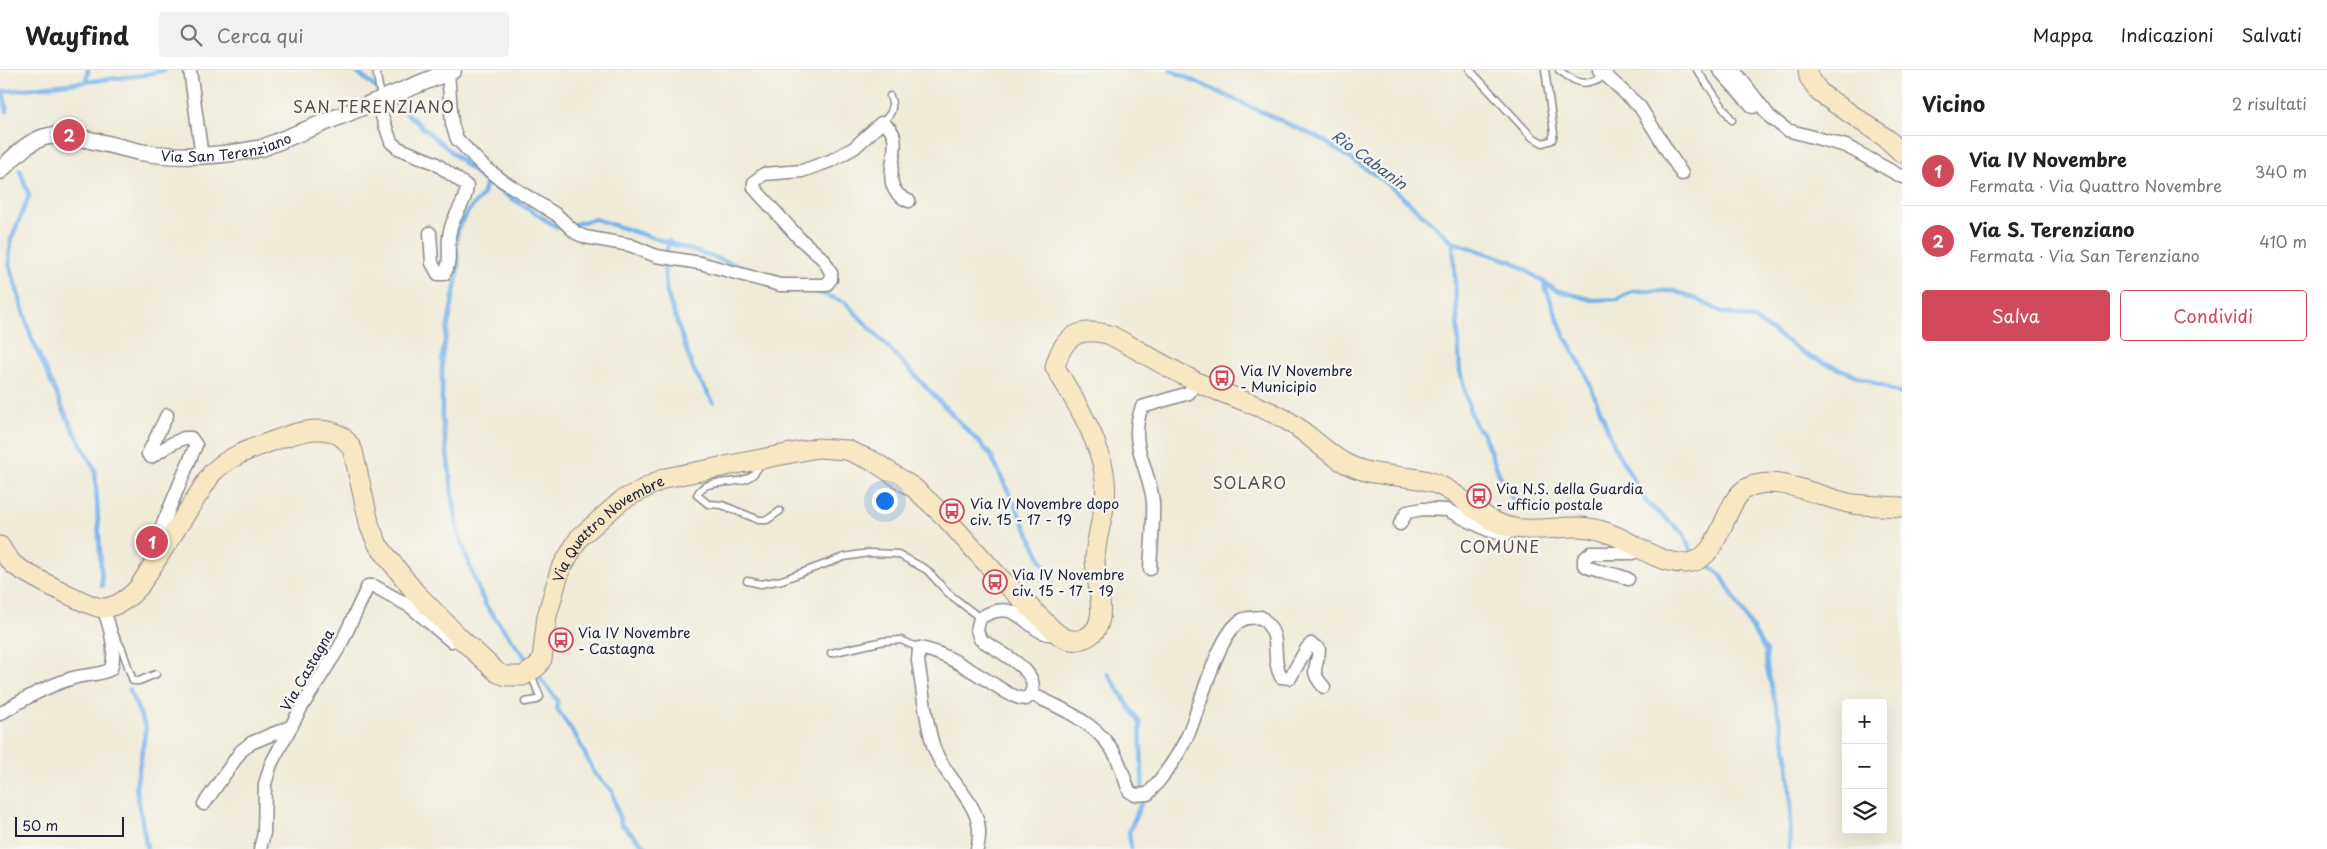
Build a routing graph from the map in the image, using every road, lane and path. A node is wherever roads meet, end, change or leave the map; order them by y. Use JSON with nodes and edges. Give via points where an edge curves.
{"nodes":[{"id":1,"x":376,"y":70,"type":"edge"},
{"id":2,"x":1470,"y":70,"type":"edge"},
{"id":3,"x":1545,"y":70,"type":"edge"},
{"id":4,"x":1559,"y":70,"type":"edge"},
{"id":5,"x":1697,"y":70,"type":"edge"},
{"id":6,"x":1719,"y":70,"type":"edge"},
{"id":7,"x":1734,"y":70,"type":"edge"},
{"id":8,"x":1808,"y":70,"type":"edge"},
{"id":9,"x":451,"y":71,"type":"edge"},
{"id":10,"x":190,"y":73,"type":"edge"},
{"id":11,"x":1603,"y":73,"type":"edge"},
{"id":12,"x":890,"y":96,"type":"dead end"},
{"id":13,"x":379,"y":101,"type":"junction"},
{"id":14,"x":1732,"y":120,"type":"dead end"},
{"id":15,"x":881,"y":124,"type":"junction"},
{"id":16,"x":1787,"y":130,"type":"junction"},
{"id":17,"x":1902,"y":153,"type":"edge"},
{"id":18,"x":202,"y":156,"type":"junction"},
{"id":19,"x":0,"y":171,"type":"edge"},
{"id":20,"x":1682,"y":174,"type":"dead end"},
{"id":21,"x":1902,"y":177,"type":"edge"},
{"id":22,"x":909,"y":201,"type":"dead end"},
{"id":23,"x":430,"y":232,"type":"dead end"},
{"id":24,"x":1196,"y":382,"type":"junction"},
{"id":25,"x":167,"y":415,"type":"dead end"},
{"id":26,"x":760,"y":459,"type":"junction"},
{"id":27,"x":1902,"y":507,"type":"edge"},
{"id":28,"x":780,"y":511,"type":"dead end"},
{"id":29,"x":1400,"y":524,"type":"dead end"},
{"id":30,"x":1514,"y":528,"type":"junction"},
{"id":31,"x":170,"y":539,"type":"junction"},
{"id":32,"x":0,"y":546,"type":"edge"},
{"id":33,"x":1643,"y":549,"type":"junction"},
{"id":34,"x":1150,"y":569,"type":"dead end"},
{"id":35,"x":1628,"y":579,"type":"dead end"},
{"id":36,"x":747,"y":582,"type":"dead end"},
{"id":37,"x":103,"y":608,"type":"junction"},
{"id":38,"x":980,"y":618,"type":"junction"},
{"id":39,"x":110,"y":625,"type":"junction"},
{"id":40,"x":1058,"y":634,"type":"junction"},
{"id":41,"x":461,"y":639,"type":"junction"},
{"id":42,"x":919,"y":648,"type":"junction"},
{"id":43,"x":831,"y":653,"type":"dead end"},
{"id":44,"x":535,"y":667,"type":"junction"},
{"id":45,"x":156,"y":674,"type":"dead end"},
{"id":46,"x":1324,"y":687,"type":"dead end"},
{"id":47,"x":1031,"y":694,"type":"junction"},
{"id":48,"x":525,"y":702,"type":"dead end"},
{"id":49,"x":0,"y":714,"type":"edge"},
{"id":50,"x":292,"y":726,"type":"junction"},
{"id":51,"x":204,"y":804,"type":"dead end"},
{"id":52,"x":260,"y":849,"type":"edge"},
{"id":53,"x":977,"y":849,"type":"edge"}],
"edges":[{"from":1,"to":13,"type":"lane"},
{"from":2,"to":3,"type":"lane","via":[[1532,137],[1544,143],[1552,140],[1554,133]]},
{"from":4,"to":11,"type":"lane","via":[[1580,84],[1592,83]]},
{"from":5,"to":14,"type":"lane"},
{"from":6,"to":16,"type":"street","via":[[1764,120],[1778,129]]},
{"from":7,"to":16,"type":"street","via":[[1770,117]]},
{"from":8,"to":17,"type":"main road","via":[[1820,93],[1886,138]]},
{"from":9,"to":13,"type":"street","name":"Via San Terenziano"},
{"from":9,"to":15,"type":"street","via":[[452,124],[466,151],[576,232],[656,256],[700,263],[780,285],[826,285],[831,279],[830,273],[824,260],[794,234],[754,188],[754,182],[764,174],[802,171],[830,161],[854,148]]},
{"from":10,"to":18,"type":"street"},
{"from":11,"to":20,"type":"street","via":[[1640,107]]},
{"from":12,"to":15,"type":"lane","via":[[893,109]]},
{"from":13,"to":18,"type":"street","name":"Via San Terenziano","via":[[262,148]]},
{"from":13,"to":23,"type":"street","via":[[391,142],[435,163],[467,186],[466,196],[450,230],[449,267],[444,274],[438,274],[432,263]]},
{"from":15,"to":22,"type":"street","via":[[888,126],[894,135],[890,176],[894,190]]},
{"from":16,"to":21,"type":"street","via":[[1846,146]]},
{"from":18,"to":19,"type":"street","name":"Via San Terenziano","via":[[149,153],[49,136],[25,145]]},
{"from":24,"to":30,"type":"main road","via":[[1287,420],[1346,464],[1370,472],[1439,485],[1490,519]]},
{"from":24,"to":34,"type":"street","via":[[1189,393],[1142,407],[1137,420],[1139,449],[1153,502]]},
{"from":24,"to":40,"type":"main road","via":[[1095,330],[1072,336],[1059,351],[1055,367],[1092,431],[1104,470],[1107,502],[1095,558],[1101,616],[1099,625],[1087,638],[1078,640]]},
{"from":25,"to":31,"type":"street","via":[[148,454],[151,457],[184,438],[191,438],[196,445],[162,526]]},
{"from":26,"to":28,"type":"lane","via":[[755,474],[746,479],[705,485],[697,495],[708,504],[722,505],[758,520],[767,520]]},
{"from":26,"to":40,"type":"main road","name":"Via Quattro Novembre","via":[[817,448],[847,450],[872,461],[914,488]]},
{"from":26,"to":44,"type":"main road","name":"Via Quattro Novembre","via":[[665,478],[622,500],[579,538],[560,570]]},
{"from":27,"to":33,"type":"main road","via":[[1856,504],[1780,483],[1765,482],[1746,487],[1735,499],[1715,541],[1706,553],[1690,563],[1672,563]]},
{"from":29,"to":30,"type":"street","via":[[1407,512],[1431,509],[1447,510],[1505,535]]},
{"from":30,"to":33,"type":"main road","via":[[1586,527],[1618,536]]},
{"from":31,"to":37,"type":"main road","via":[[139,587],[128,598]]},
{"from":31,"to":41,"type":"main road","via":[[212,474],[222,464],[248,450],[298,432],[327,431],[350,444],[370,527],[378,545],[414,591]]},
{"from":32,"to":37,"type":"main road","via":[[13,564],[25,572]]},
{"from":33,"to":35,"type":"street","via":[[1632,553],[1591,553],[1584,559],[1584,565],[1589,569],[1616,573]]},
{"from":36,"to":38,"type":"lane","via":[[761,584],[782,580],[844,556],[898,554],[926,570],[948,593]]},
{"from":37,"to":39,"type":"street"},
{"from":38,"to":40,"type":"street","via":[[999,610],[1016,613],[1043,633],[1050,636]]},
{"from":38,"to":47,"type":"street","via":[[977,630],[980,639],[1015,660],[1032,677]]},
{"from":39,"to":45,"type":"lane","via":[[133,681]]},
{"from":39,"to":49,"type":"street","via":[[114,660],[111,669],[71,678],[28,696]]},
{"from":41,"to":44,"type":"main road","via":[[506,676],[514,678]]},
{"from":41,"to":50,"type":"street","name":"Via Castagna","via":[[451,642],[411,607],[374,586],[368,586],[340,646]]},
{"from":42,"to":43,"type":"lane","via":[[901,640]]},
{"from":42,"to":47,"type":"street","via":[[963,666],[1017,698],[1026,699]]},
{"from":42,"to":53,"type":"street","via":[[918,661],[934,747],[942,766],[974,807],[980,826]]},
{"from":44,"to":48,"type":"lane","via":[[540,697]]},
{"from":46,"to":47,"type":"street","via":[[1315,678],[1319,648],[1311,644],[1290,678],[1281,677],[1275,665],[1276,641],[1270,625],[1261,617],[1244,619],[1234,626],[1223,645],[1206,681],[1187,736],[1163,777],[1148,794],[1135,795],[1129,791],[1112,749],[1102,738],[1077,717]]},
{"from":50,"to":51,"type":"street","via":[[251,743],[241,751]]},
{"from":50,"to":52,"type":"street","name":"Via Castagna","via":[[271,764]]}]}
